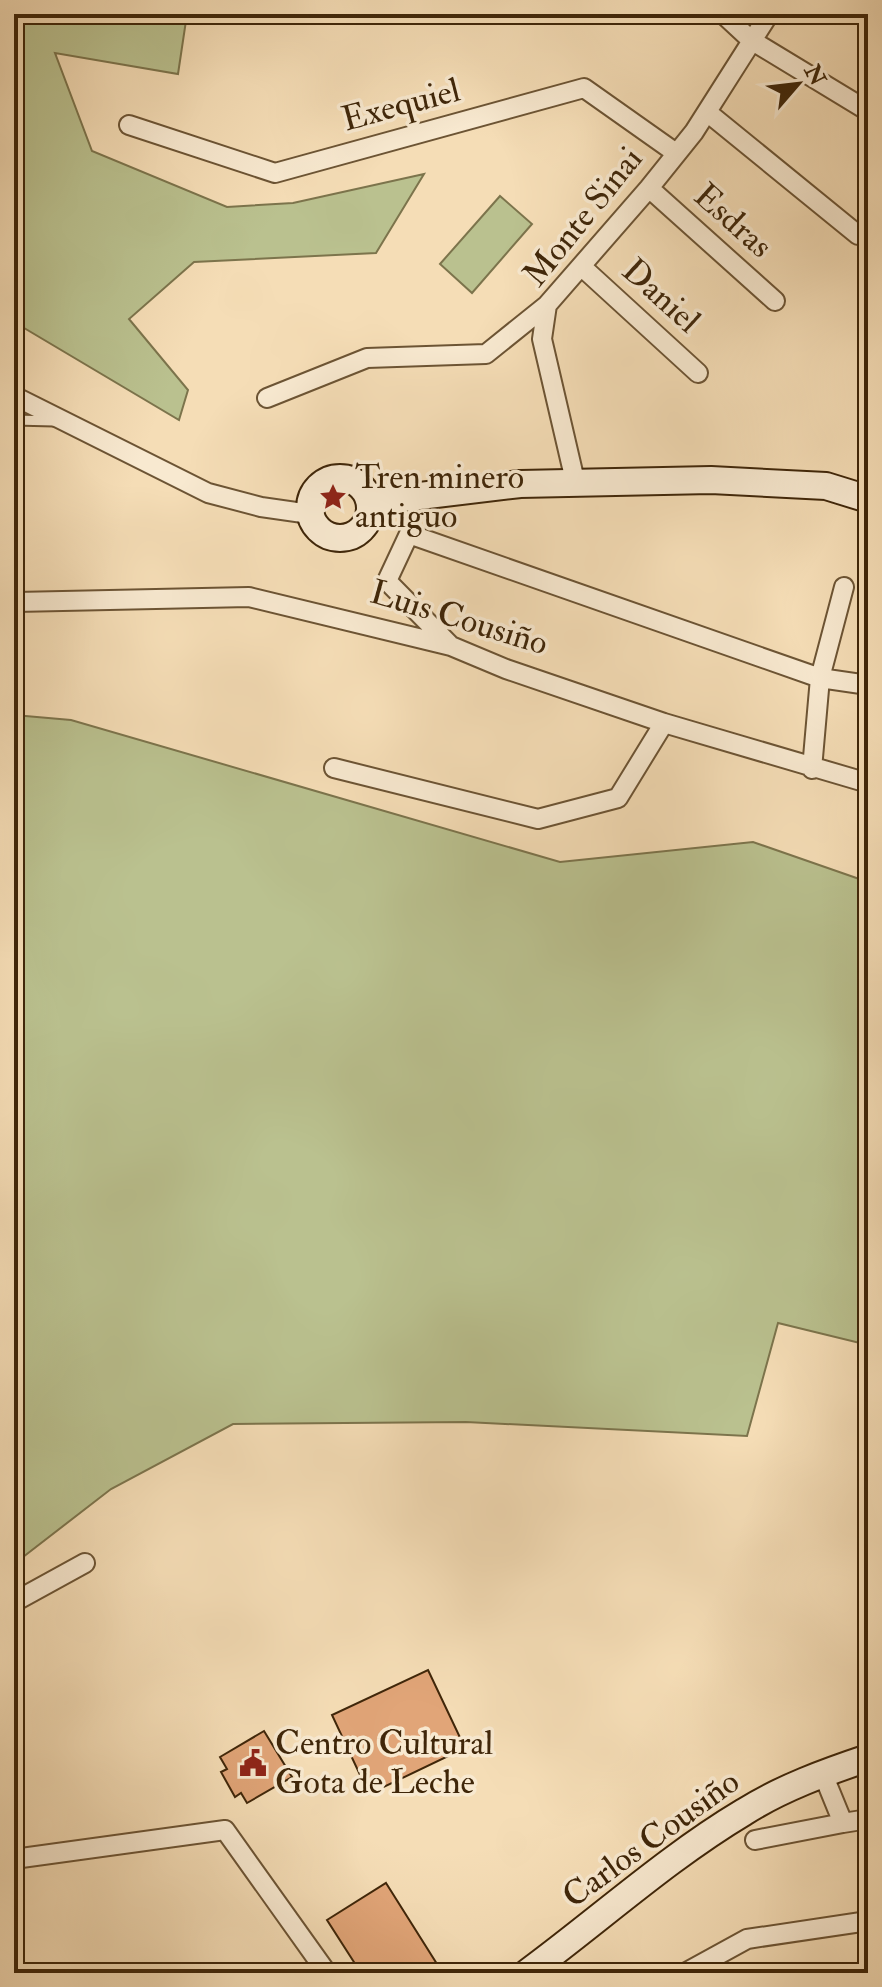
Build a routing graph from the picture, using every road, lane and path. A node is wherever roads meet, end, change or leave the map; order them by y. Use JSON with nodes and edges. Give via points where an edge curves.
{"nodes":[{"id":1,"x":723,"y":14,"type":"edge"},
{"id":2,"x":769,"y":14,"type":"edge"},
{"id":3,"x":751,"y":40,"type":"junction"},
{"id":4,"x":868,"y":111,"type":"edge"},
{"id":5,"x":707,"y":112,"type":"junction"},
{"id":6,"x":129,"y":125,"type":"dead end"},
{"id":7,"x":676,"y":153,"type":"junction"},
{"id":8,"x":649,"y":188,"type":"junction"},
{"id":9,"x":858,"y":235,"type":"dead end"},
{"id":10,"x":581,"y":266,"type":"junction"},
{"id":11,"x":775,"y":301,"type":"dead end"},
{"id":12,"x":547,"y":305,"type":"junction"},
{"id":13,"x":698,"y":373,"type":"dead end"},
{"id":14,"x":14,"y":396,"type":"edge"},
{"id":15,"x":267,"y":398,"type":"dead end"},
{"id":16,"x":14,"y":420,"type":"edge"},
{"id":17,"x":66,"y":421,"type":"junction"},
{"id":18,"x":576,"y":485,"type":"junction"},
{"id":19,"x":868,"y":499,"type":"edge"},
{"id":20,"x":370,"y":502,"type":"junction"},
{"id":21,"x":310,"y":514,"type":"junction"},
{"id":22,"x":844,"y":587,"type":"dead end"},
{"id":23,"x":16,"y":602,"type":"dead end"},
{"id":24,"x":451,"y":646,"type":"junction"},
{"id":25,"x":820,"y":678,"type":"junction"},
{"id":26,"x":868,"y":685,"type":"edge"},
{"id":27,"x":664,"y":723,"type":"junction"},
{"id":28,"x":334,"y":768,"type":"dead end"},
{"id":29,"x":812,"y":769,"type":"junction"},
{"id":30,"x":868,"y":783,"type":"edge"},
{"id":31,"x":85,"y":1563,"type":"dead end"},
{"id":32,"x":14,"y":1602,"type":"edge"},
{"id":33,"x":868,"y":1758,"type":"edge"},
{"id":34,"x":823,"y":1774,"type":"junction"},
{"id":35,"x":868,"y":1819,"type":"edge"},
{"id":36,"x":843,"y":1823,"type":"junction"},
{"id":37,"x":755,"y":1840,"type":"dead end"},
{"id":38,"x":14,"y":1859,"type":"edge"},
{"id":39,"x":868,"y":1921,"type":"edge"},
{"id":40,"x":327,"y":1973,"type":"edge"},
{"id":41,"x":527,"y":1973,"type":"edge"},
{"id":42,"x":685,"y":1973,"type":"edge"}],
"edges":[{"from":1,"to":3,"type":"street"},
{"from":2,"to":3,"type":"street","name":"Monte Sinai"},
{"from":3,"to":4,"type":"street"},
{"from":3,"to":5,"type":"street","name":"Monte Sinai"},
{"from":5,"to":7,"type":"street","name":"Monte Sinai"},
{"from":5,"to":9,"type":"street"},
{"from":6,"to":7,"type":"street","name":"Exequiel","via":[[275,173],[584,88]]},
{"from":7,"to":8,"type":"street","name":"Monte Sinai"},
{"from":8,"to":10,"type":"street","name":"Monte Sinai"},
{"from":8,"to":11,"type":"street","name":"Esdras"},
{"from":10,"to":12,"type":"street","name":"Monte Sinai"},
{"from":10,"to":13,"type":"street","name":"Daniel"},
{"from":12,"to":15,"type":"street","via":[[486,354],[367,358]]},
{"from":12,"to":18,"type":"street","name":"Monte Sinai","via":[[542,339]]},
{"from":14,"to":17,"type":"street"},
{"from":16,"to":17,"type":"lane"},
{"from":17,"to":21,"type":"street","via":[[208,493]]},
{"from":18,"to":19,"type":"street","via":[[769,481],[826,486]]},
{"from":18,"to":20,"type":"street","via":[[520,484]]},
{"from":20,"to":21,"type":"street","via":[[361,486],[343,478],[325,482],[312,495]]},
{"from":20,"to":21,"type":"street","name":"Luis Cousiño","via":[[368,521],[355,535],[336,538],[319,531]]},
{"from":22,"to":25,"type":"street"},
{"from":23,"to":24,"type":"street","name":"Luis Cousiño","via":[[249,597]]},
{"from":24,"to":25,"type":"street","via":[[387,581],[409,534]]},
{"from":24,"to":27,"type":"street","name":"Luis Cousiño"},
{"from":25,"to":26,"type":"street"},
{"from":25,"to":29,"type":"street"},
{"from":27,"to":28,"type":"street","via":[[618,798],[538,819]]},
{"from":27,"to":29,"type":"street","name":"Luis Cousiño"},
{"from":29,"to":30,"type":"street","name":"Luis Cousiño"},
{"from":31,"to":32,"type":"street"},
{"from":33,"to":34,"type":"street","name":"Carlos Cousiño"},
{"from":34,"to":36,"type":"street"},
{"from":34,"to":41,"type":"street","name":"Carlos Cousiño","via":[[707,1835]]},
{"from":35,"to":36,"type":"street"},
{"from":36,"to":37,"type":"street"},
{"from":38,"to":40,"type":"street","via":[[225,1830]]},
{"from":39,"to":42,"type":"street","via":[[747,1939]]}]}
